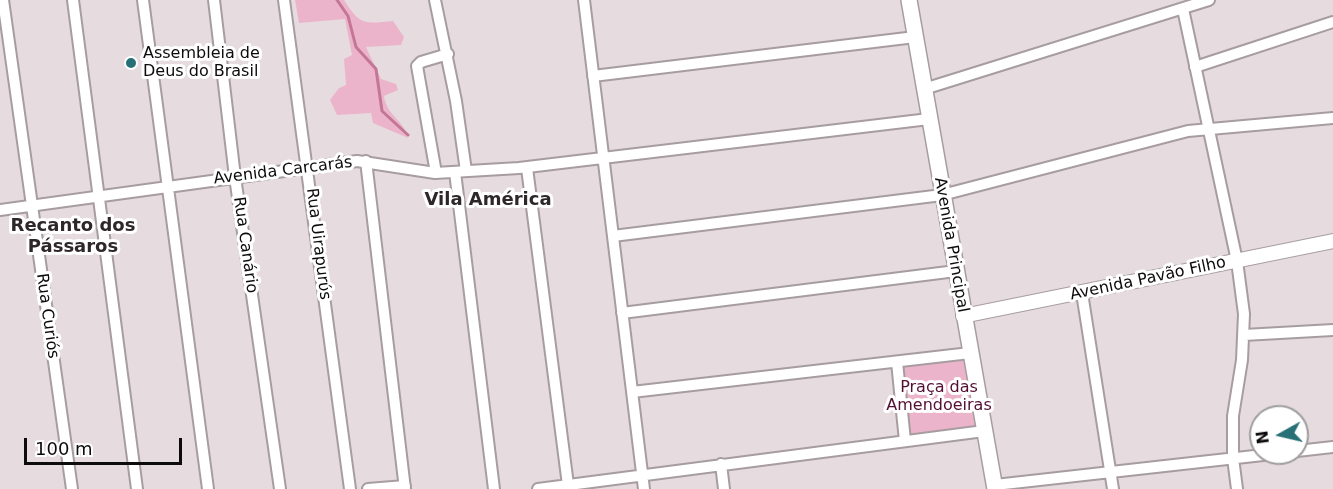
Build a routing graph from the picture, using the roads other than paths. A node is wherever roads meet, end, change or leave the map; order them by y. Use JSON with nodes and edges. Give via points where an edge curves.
{"nodes":[{"id":1,"x":3,"y":0,"type":"edge"},
{"id":2,"x":74,"y":0,"type":"edge"},
{"id":3,"x":143,"y":0,"type":"edge"},
{"id":4,"x":214,"y":0,"type":"edge"},
{"id":5,"x":284,"y":0,"type":"edge"},
{"id":6,"x":435,"y":0,"type":"edge"},
{"id":7,"x":584,"y":0,"type":"edge"},
{"id":8,"x":909,"y":0,"type":"edge"},
{"id":9,"x":1209,"y":0,"type":"edge"},
{"id":10,"x":1182,"y":9,"type":"junction"},
{"id":11,"x":1333,"y":22,"type":"edge"},
{"id":12,"x":915,"y":37,"type":"junction"},
{"id":13,"x":447,"y":54,"type":"junction"},
{"id":14,"x":1195,"y":67,"type":"junction"},
{"id":15,"x":593,"y":76,"type":"junction"},
{"id":16,"x":924,"y":89,"type":"junction"},
{"id":17,"x":929,"y":118,"type":"junction"},
{"id":18,"x":1333,"y":118,"type":"edge"},
{"id":19,"x":1209,"y":128,"type":"junction"},
{"id":20,"x":603,"y":160,"type":"junction"},
{"id":21,"x":366,"y":161,"type":"junction"},
{"id":22,"x":308,"y":167,"type":"junction"},
{"id":23,"x":527,"y":168,"type":"junction"},
{"id":24,"x":461,"y":172,"type":"junction"},
{"id":25,"x":436,"y":173,"type":"junction"},
{"id":26,"x":235,"y":177,"type":"junction"},
{"id":27,"x":167,"y":187,"type":"junction"},
{"id":28,"x":942,"y":195,"type":"junction"},
{"id":29,"x":100,"y":196,"type":"junction"},
{"id":30,"x":30,"y":206,"type":"junction"},
{"id":31,"x":0,"y":210,"type":"edge"},
{"id":32,"x":613,"y":236,"type":"junction"},
{"id":33,"x":1333,"y":241,"type":"edge"},
{"id":34,"x":1237,"y":261,"type":"junction"},
{"id":35,"x":956,"y":272,"type":"junction"},
{"id":36,"x":1082,"y":293,"type":"junction"},
{"id":37,"x":622,"y":313,"type":"junction"},
{"id":38,"x":963,"y":316,"type":"junction"},
{"id":39,"x":1333,"y":330,"type":"edge"},
{"id":40,"x":1244,"y":335,"type":"junction"},
{"id":41,"x":970,"y":353,"type":"junction"},
{"id":42,"x":897,"y":362,"type":"junction"},
{"id":43,"x":632,"y":392,"type":"junction"},
{"id":44,"x":984,"y":431,"type":"junction"},
{"id":45,"x":905,"y":441,"type":"junction"},
{"id":46,"x":1333,"y":447,"type":"edge"},
{"id":47,"x":1309,"y":450,"type":"edge"},
{"id":48,"x":1249,"y":456,"type":"edge"},
{"id":49,"x":1233,"y":458,"type":"junction"},
{"id":50,"x":721,"y":464,"type":"junction"},
{"id":51,"x":1110,"y":472,"type":"junction"},
{"id":52,"x":642,"y":475,"type":"junction"},
{"id":53,"x":568,"y":485,"type":"junction"},
{"id":54,"x":405,"y":487,"type":"edge"},
{"id":55,"x":995,"y":487,"type":"edge"},
{"id":56,"x":72,"y":489,"type":"edge"},
{"id":57,"x":137,"y":489,"type":"edge"},
{"id":58,"x":208,"y":489,"type":"edge"},
{"id":59,"x":280,"y":489,"type":"edge"},
{"id":60,"x":350,"y":489,"type":"edge"},
{"id":61,"x":368,"y":489,"type":"edge"},
{"id":62,"x":494,"y":489,"type":"edge"},
{"id":63,"x":538,"y":489,"type":"edge"},
{"id":64,"x":644,"y":489,"type":"edge"},
{"id":65,"x":724,"y":489,"type":"edge"},
{"id":66,"x":1113,"y":489,"type":"edge"},
{"id":67,"x":1237,"y":489,"type":"edge"}],
"edges":[{"from":1,"to":30,"type":"street","name":"Rua Curiós"},
{"from":2,"to":29,"type":"street"},
{"from":3,"to":27,"type":"street"},
{"from":4,"to":26,"type":"street","name":"Rua Canário"},
{"from":5,"to":22,"type":"street","name":"Rua Uirapurύs"},
{"from":6,"to":13,"type":"street"},
{"from":7,"to":15,"type":"street"},
{"from":8,"to":12,"type":"main road","name":"Avenida Principal"},
{"from":9,"to":10,"type":"street"},
{"from":10,"to":14,"type":"street"},
{"from":10,"to":16,"type":"street"},
{"from":11,"to":14,"type":"street"},
{"from":12,"to":15,"type":"street"},
{"from":12,"to":16,"type":"main road","name":"Avenida Principal"},
{"from":13,"to":24,"type":"street"},
{"from":13,"to":25,"type":"street","via":[[421,62],[417,69]]},
{"from":14,"to":19,"type":"street"},
{"from":15,"to":20,"type":"street"},
{"from":16,"to":17,"type":"main road","name":"Avenida Principal"},
{"from":17,"to":20,"type":"street","name":"Avenida Carcarás"},
{"from":17,"to":28,"type":"main road","name":"Avenida Principal"},
{"from":18,"to":19,"type":"street"},
{"from":19,"to":28,"type":"street"},
{"from":19,"to":34,"type":"street"},
{"from":20,"to":23,"type":"street","name":"Avenida Carcarás"},
{"from":20,"to":32,"type":"street"},
{"from":21,"to":22,"type":"street","name":"Avenida Carcarás"},
{"from":21,"to":25,"type":"street","name":"Avenida Carcarás"},
{"from":21,"to":54,"type":"street"},
{"from":22,"to":26,"type":"street","name":"Avenida Carcarás"},
{"from":22,"to":60,"type":"street","name":"Rua Uirapurύs"},
{"from":23,"to":24,"type":"street","name":"Avenida Carcarás"},
{"from":23,"to":53,"type":"street"},
{"from":24,"to":25,"type":"street","name":"Avenida Carcarás"},
{"from":24,"to":62,"type":"street"},
{"from":26,"to":27,"type":"street","name":"Avenida Carcarás"},
{"from":26,"to":59,"type":"street","name":"Rua Canário"},
{"from":27,"to":29,"type":"street","name":"Avenida Carcarás"},
{"from":27,"to":58,"type":"street"},
{"from":28,"to":32,"type":"street"},
{"from":28,"to":35,"type":"main road","name":"Avenida Principal"},
{"from":29,"to":30,"type":"street","name":"Avenida Carcarás"},
{"from":29,"to":57,"type":"street"},
{"from":30,"to":31,"type":"street","name":"Avenida Carcarás"},
{"from":30,"to":56,"type":"street","name":"Rua Curiós"},
{"from":32,"to":37,"type":"street"},
{"from":33,"to":34,"type":"street","name":"Avenida Pavão Filho"},
{"from":34,"to":36,"type":"street","name":"Avenida Pavão Filho"},
{"from":34,"to":40,"type":"street"},
{"from":35,"to":37,"type":"street"},
{"from":35,"to":38,"type":"main road","name":"Avenida Principal"},
{"from":36,"to":38,"type":"street","name":"Avenida Pavão Filho"},
{"from":36,"to":51,"type":"street"},
{"from":37,"to":43,"type":"street"},
{"from":38,"to":41,"type":"main road","name":"Avenida Principal"},
{"from":39,"to":40,"type":"street"},
{"from":40,"to":49,"type":"street","via":[[1233,416]]},
{"from":41,"to":42,"type":"street"},
{"from":41,"to":44,"type":"main road","name":"Avenida Principal"},
{"from":42,"to":43,"type":"street"},
{"from":42,"to":45,"type":"street"},
{"from":43,"to":52,"type":"street"},
{"from":44,"to":45,"type":"street"},
{"from":44,"to":55,"type":"main road","name":"Avenida Principal"},
{"from":45,"to":50,"type":"street"},
{"from":46,"to":47,"type":"street"},
{"from":48,"to":49,"type":"street"},
{"from":49,"to":51,"type":"street"},
{"from":49,"to":67,"type":"street"},
{"from":50,"to":52,"type":"street"},
{"from":50,"to":65,"type":"street"},
{"from":51,"to":55,"type":"street"},
{"from":51,"to":66,"type":"street"},
{"from":52,"to":53,"type":"street"},
{"from":52,"to":64,"type":"street"},
{"from":53,"to":63,"type":"street"},
{"from":54,"to":61,"type":"street"}]}
